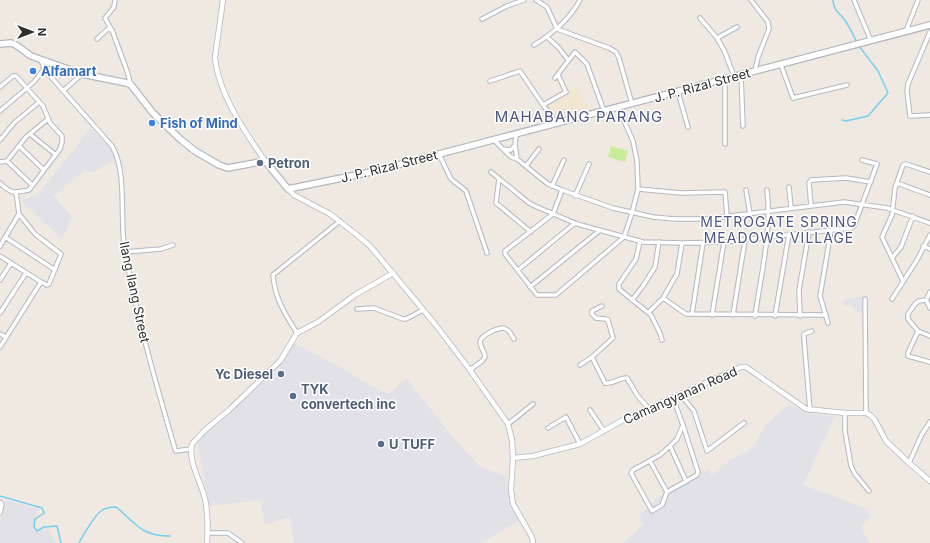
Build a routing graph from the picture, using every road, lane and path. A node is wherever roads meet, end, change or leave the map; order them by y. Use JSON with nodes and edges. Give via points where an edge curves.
{"nodes":[{"id":1,"x":115,"y":0,"type":"edge"},
{"id":2,"x":223,"y":0,"type":"edge"},
{"id":3,"x":524,"y":0,"type":"edge"},
{"id":4,"x":536,"y":0,"type":"edge"},
{"id":5,"x":580,"y":0,"type":"edge"},
{"id":6,"x":751,"y":0,"type":"edge"},
{"id":7,"x":854,"y":0,"type":"edge"},
{"id":8,"x":918,"y":0,"type":"edge"},
{"id":9,"x":700,"y":18,"type":"dead end"},
{"id":10,"x":482,"y":19,"type":"dead end"},
{"id":11,"x":930,"y":25,"type":"edge"},
{"id":12,"x":737,"y":27,"type":"dead end"},
{"id":13,"x":111,"y":29,"type":"junction"},
{"id":14,"x":557,"y":29,"type":"junction"},
{"id":15,"x":906,"y":32,"type":"junction"},
{"id":16,"x":930,"y":32,"type":"edge"},
{"id":17,"x":547,"y":37,"type":"junction"},
{"id":18,"x":97,"y":38,"type":"dead end"},
{"id":19,"x":717,"y":38,"type":"junction"},
{"id":20,"x":868,"y":41,"type":"junction"},
{"id":21,"x":0,"y":44,"type":"edge"},
{"id":22,"x":534,"y":45,"type":"dead end"},
{"id":23,"x":41,"y":59,"type":"junction"},
{"id":24,"x":568,"y":60,"type":"junction"},
{"id":25,"x":781,"y":65,"type":"junction"},
{"id":26,"x":44,"y":69,"type":"junction"},
{"id":27,"x":755,"y":71,"type":"junction"},
{"id":28,"x":82,"y":74,"type":"junction"},
{"id":29,"x":741,"y":75,"type":"junction"},
{"id":30,"x":734,"y":76,"type":"junction"},
{"id":31,"x":725,"y":79,"type":"junction"},
{"id":32,"x":490,"y":81,"type":"dead end"},
{"id":33,"x":131,"y":85,"type":"junction"},
{"id":34,"x":847,"y":86,"type":"dead end"},
{"id":35,"x":0,"y":87,"type":"edge"},
{"id":36,"x":27,"y":88,"type":"junction"},
{"id":37,"x":63,"y":91,"type":"junction"},
{"id":38,"x":678,"y":92,"type":"junction"},
{"id":39,"x":39,"y":102,"type":"junction"},
{"id":40,"x":632,"y":104,"type":"junction"},
{"id":41,"x":543,"y":105,"type":"junction"},
{"id":42,"x":0,"y":111,"type":"edge"},
{"id":43,"x":604,"y":111,"type":"junction"},
{"id":44,"x":621,"y":114,"type":"dead end"},
{"id":45,"x":930,"y":115,"type":"edge"},
{"id":46,"x":48,"y":119,"type":"junction"},
{"id":47,"x":558,"y":124,"type":"junction"},
{"id":48,"x":743,"y":126,"type":"dead end"},
{"id":49,"x":688,"y":127,"type":"dead end"},
{"id":50,"x":30,"y":134,"type":"junction"},
{"id":51,"x":516,"y":135,"type":"junction"},
{"id":52,"x":0,"y":140,"type":"edge"},
{"id":53,"x":494,"y":140,"type":"junction"},
{"id":54,"x":725,"y":144,"type":"dead end"},
{"id":55,"x":515,"y":145,"type":"junction"},
{"id":56,"x":19,"y":146,"type":"junction"},
{"id":57,"x":502,"y":148,"type":"junction"},
{"id":58,"x":539,"y":149,"type":"dead end"},
{"id":59,"x":438,"y":154,"type":"junction"},
{"id":60,"x":56,"y":155,"type":"junction"},
{"id":61,"x":517,"y":159,"type":"junction"},
{"id":62,"x":564,"y":160,"type":"dead end"},
{"id":63,"x":862,"y":160,"type":"dead end"},
{"id":64,"x":7,"y":161,"type":"junction"},
{"id":65,"x":265,"y":161,"type":"junction"},
{"id":66,"x":0,"y":162,"type":"edge"},
{"id":67,"x":589,"y":164,"type":"dead end"},
{"id":68,"x":526,"y":166,"type":"junction"},
{"id":69,"x":44,"y":170,"type":"junction"},
{"id":70,"x":491,"y":172,"type":"dead end"},
{"id":71,"x":930,"y":172,"type":"edge"},
{"id":72,"x":499,"y":179,"type":"junction"},
{"id":73,"x":870,"y":182,"type":"junction"},
{"id":74,"x":897,"y":183,"type":"junction"},
{"id":75,"x":0,"y":184,"type":"edge"},
{"id":76,"x":32,"y":185,"type":"junction"},
{"id":77,"x":552,"y":186,"type":"junction"},
{"id":78,"x":789,"y":187,"type":"dead end"},
{"id":79,"x":288,"y":189,"type":"junction"},
{"id":80,"x":638,"y":189,"type":"junction"},
{"id":81,"x":562,"y":190,"type":"junction"},
{"id":82,"x":746,"y":190,"type":"dead end"},
{"id":83,"x":767,"y":190,"type":"dead end"},
{"id":84,"x":16,"y":192,"type":"junction"},
{"id":85,"x":930,"y":195,"type":"edge"},
{"id":86,"x":575,"y":196,"type":"junction"},
{"id":87,"x":862,"y":205,"type":"junction"},
{"id":88,"x":811,"y":206,"type":"junction"},
{"id":89,"x":791,"y":208,"type":"junction"},
{"id":90,"x":892,"y":209,"type":"junction"},
{"id":91,"x":769,"y":212,"type":"junction"},
{"id":92,"x":632,"y":213,"type":"junction"},
{"id":93,"x":19,"y":214,"type":"junction"},
{"id":94,"x":553,"y":214,"type":"junction"},
{"id":95,"x":750,"y":214,"type":"junction"},
{"id":96,"x":727,"y":216,"type":"junction"},
{"id":97,"x":913,"y":216,"type":"junction"},
{"id":98,"x":340,"y":221,"type":"junction"},
{"id":99,"x":575,"y":223,"type":"junction"},
{"id":100,"x":930,"y":223,"type":"edge"},
{"id":101,"x":831,"y":230,"type":"junction"},
{"id":102,"x":599,"y":231,"type":"junction"},
{"id":103,"x":531,"y":232,"type":"junction"},
{"id":104,"x":809,"y":232,"type":"junction"},
{"id":105,"x":789,"y":234,"type":"junction"},
{"id":106,"x":930,"y":235,"type":"edge"},
{"id":107,"x":767,"y":236,"type":"junction"},
{"id":108,"x":5,"y":237,"type":"junction"},
{"id":109,"x":624,"y":237,"type":"junction"},
{"id":110,"x":746,"y":240,"type":"junction"},
{"id":111,"x":640,"y":241,"type":"junction"},
{"id":112,"x":659,"y":242,"type":"junction"},
{"id":113,"x":724,"y":242,"type":"junction"},
{"id":114,"x":682,"y":243,"type":"junction"},
{"id":115,"x":703,"y":243,"type":"junction"},
{"id":116,"x":173,"y":245,"type":"dead end"},
{"id":117,"x":0,"y":246,"type":"edge"},
{"id":118,"x":924,"y":246,"type":"junction"},
{"id":119,"x":930,"y":249,"type":"edge"},
{"id":120,"x":125,"y":252,"type":"junction"},
{"id":121,"x":487,"y":253,"type":"dead end"},
{"id":122,"x":0,"y":256,"type":"edge"},
{"id":123,"x":892,"y":258,"type":"junction"},
{"id":124,"x":11,"y":262,"type":"junction"},
{"id":125,"x":55,"y":270,"type":"junction"},
{"id":126,"x":518,"y":270,"type":"junction"},
{"id":127,"x":26,"y":273,"type":"junction"},
{"id":128,"x":393,"y":273,"type":"junction"},
{"id":129,"x":0,"y":280,"type":"edge"},
{"id":130,"x":903,"y":281,"type":"junction"},
{"id":131,"x":41,"y":282,"type":"junction"},
{"id":132,"x":530,"y":287,"type":"junction"},
{"id":133,"x":930,"y":292,"type":"edge"},
{"id":134,"x":663,"y":298,"type":"junction"},
{"id":135,"x":865,"y":298,"type":"dead end"},
{"id":136,"x":892,"y":299,"type":"dead end"},
{"id":137,"x":632,"y":300,"type":"junction"},
{"id":138,"x":926,"y":300,"type":"junction"},
{"id":139,"x":602,"y":306,"type":"dead end"},
{"id":140,"x":930,"y":308,"type":"edge"},
{"id":141,"x":357,"y":309,"type":"dead end"},
{"id":142,"x":423,"y":310,"type":"junction"},
{"id":143,"x":649,"y":312,"type":"junction"},
{"id":144,"x":0,"y":313,"type":"edge"},
{"id":145,"x":692,"y":314,"type":"junction"},
{"id":146,"x":712,"y":315,"type":"junction"},
{"id":147,"x":733,"y":315,"type":"junction"},
{"id":148,"x":826,"y":315,"type":"junction"},
{"id":149,"x":755,"y":316,"type":"junction"},
{"id":150,"x":775,"y":316,"type":"junction"},
{"id":151,"x":800,"y":316,"type":"junction"},
{"id":152,"x":828,"y":323,"type":"dead end"},
{"id":153,"x":812,"y":331,"type":"dead end"},
{"id":154,"x":918,"y":331,"type":"junction"},
{"id":155,"x":297,"y":333,"type":"junction"},
{"id":156,"x":0,"y":334,"type":"edge"},
{"id":157,"x":930,"y":336,"type":"edge"},
{"id":158,"x":6,"y":337,"type":"junction"},
{"id":159,"x":514,"y":338,"type":"dead end"},
{"id":160,"x":662,"y":340,"type":"dead end"},
{"id":161,"x":0,"y":347,"type":"edge"},
{"id":162,"x":592,"y":357,"type":"junction"},
{"id":163,"x":930,"y":362,"type":"edge"},
{"id":164,"x":580,"y":365,"type":"dead end"},
{"id":165,"x":470,"y":370,"type":"junction"},
{"id":166,"x":680,"y":394,"type":"junction"},
{"id":167,"x":671,"y":398,"type":"junction"},
{"id":168,"x":533,"y":404,"type":"dead end"},
{"id":169,"x":649,"y":409,"type":"junction"},
{"id":170,"x":590,"y":410,"type":"dead end"},
{"id":171,"x":810,"y":410,"type":"junction"},
{"id":172,"x":846,"y":413,"type":"junction"},
{"id":173,"x":866,"y":413,"type":"junction"},
{"id":174,"x":930,"y":422,"type":"edge"},
{"id":175,"x":744,"y":423,"type":"dead end"},
{"id":176,"x":508,"y":424,"type":"junction"},
{"id":177,"x":683,"y":426,"type":"junction"},
{"id":178,"x":548,"y":428,"type":"dead end"},
{"id":179,"x":604,"y":431,"type":"junction"},
{"id":180,"x":580,"y":444,"type":"junction"},
{"id":181,"x":670,"y":446,"type":"junction"},
{"id":182,"x":190,"y":450,"type":"junction"},
{"id":183,"x":513,"y":458,"type":"junction"},
{"id":184,"x":650,"y":461,"type":"junction"},
{"id":185,"x":909,"y":463,"type":"junction"},
{"id":186,"x":686,"y":481,"type":"junction"},
{"id":187,"x":930,"y":481,"type":"edge"},
{"id":188,"x":869,"y":491,"type":"dead end"},
{"id":189,"x":667,"y":492,"type":"junction"},
{"id":190,"x":0,"y":502,"type":"edge"},
{"id":191,"x":0,"y":513,"type":"edge"},
{"id":192,"x":208,"y":533,"type":"junction"},
{"id":193,"x":207,"y":543,"type":"edge"},
{"id":194,"x":242,"y":543,"type":"edge"},
{"id":195,"x":532,"y":543,"type":"edge"}],
"edges":[{"from":1,"to":13,"type":"street","via":[[114,7],[105,18]]},
{"from":2,"to":65,"type":"street","via":[[216,63],[237,119]]},
{"from":3,"to":10,"type":"street"},
{"from":4,"to":14,"type":"street","via":[[547,7]]},
{"from":5,"to":14,"type":"street"},
{"from":6,"to":27,"type":"street","via":[[769,25]]},
{"from":7,"to":20,"type":"street","via":[[862,16]]},
{"from":8,"to":15,"type":"street"},
{"from":9,"to":19,"type":"street"},
{"from":11,"to":15,"type":"main road","name":"J. P. Rizal Street"},
{"from":12,"to":19,"type":"street"},
{"from":13,"to":18,"type":"street"},
{"from":13,"to":33,"type":"street"},
{"from":14,"to":17,"type":"street"},
{"from":14,"to":40,"type":"street","via":[[616,52]]},
{"from":15,"to":20,"type":"main road","name":"J. P. Rizal Street"},
{"from":16,"to":45,"type":"street","via":[[908,84],[908,90],[910,116]]},
{"from":17,"to":22,"type":"street"},
{"from":17,"to":24,"type":"street"},
{"from":19,"to":30,"type":"street"},
{"from":20,"to":25,"type":"main road","name":"J. P. Rizal Street"},
{"from":21,"to":23,"type":"main road","via":[[16,44],[31,56]]},
{"from":23,"to":26,"type":"street"},
{"from":23,"to":28,"type":"main road"},
{"from":24,"to":41,"type":"street","via":[[556,76],[566,92]]},
{"from":24,"to":43,"type":"street","via":[[575,52],[587,64]]},
{"from":25,"to":27,"type":"main road","name":"J. P. Rizal Street"},
{"from":25,"to":34,"type":"street","via":[[793,98]]},
{"from":26,"to":36,"type":"street"},
{"from":26,"to":37,"type":"street","name":"Ilang Ilang Street"},
{"from":27,"to":29,"type":"main road","name":"J. P. Rizal Street"},
{"from":28,"to":33,"type":"main road"},
{"from":28,"to":37,"type":"street"},
{"from":29,"to":30,"type":"main road","name":"J. P. Rizal Street"},
{"from":29,"to":48,"type":"street"},
{"from":30,"to":31,"type":"main road","name":"J. P. Rizal Street"},
{"from":31,"to":38,"type":"main road","name":"J. P. Rizal Street"},
{"from":31,"to":54,"type":"street"},
{"from":32,"to":41,"type":"street","via":[[520,71]]},
{"from":33,"to":65,"type":"main road","via":[[153,113],[180,139],[219,165],[228,168]]},
{"from":35,"to":36,"type":"street","via":[[14,75]]},
{"from":36,"to":39,"type":"street"},
{"from":36,"to":42,"type":"street"},
{"from":37,"to":120,"type":"street","name":"Ilang Ilang Street","via":[[112,146],[116,154],[121,181]]},
{"from":38,"to":40,"type":"main road","name":"J. P. Rizal Street"},
{"from":38,"to":49,"type":"street"},
{"from":39,"to":46,"type":"street"},
{"from":39,"to":52,"type":"street","via":[[14,123]]},
{"from":40,"to":43,"type":"main road","name":"J. P. Rizal Street"},
{"from":41,"to":47,"type":"street"},
{"from":43,"to":47,"type":"main road","name":"J. P. Rizal Street"},
{"from":44,"to":80,"type":"street","via":[[633,141],[637,160]]},
{"from":46,"to":50,"type":"street"},
{"from":46,"to":60,"type":"street","via":[[62,136],[60,149]]},
{"from":47,"to":51,"type":"main road","name":"J. P. Rizal Street"},
{"from":50,"to":56,"type":"street"},
{"from":50,"to":60,"type":"street"},
{"from":51,"to":53,"type":"main road","name":"J. P. Rizal Street"},
{"from":51,"to":55,"type":"street"},
{"from":53,"to":57,"type":"street"},
{"from":53,"to":59,"type":"main road","name":"J. P. Rizal Street"},
{"from":55,"to":57,"type":"street","via":[[511,150]]},
{"from":55,"to":61,"type":"street"},
{"from":56,"to":64,"type":"street"},
{"from":56,"to":69,"type":"street"},
{"from":57,"to":61,"type":"street","via":[[510,157]]},
{"from":58,"to":68,"type":"street"},
{"from":59,"to":79,"type":"main road","name":"J. P. Rizal Street","via":[[371,172]]},
{"from":59,"to":121,"type":"street","via":[[450,179],[466,191]]},
{"from":60,"to":69,"type":"street"},
{"from":61,"to":68,"type":"street"},
{"from":62,"to":77,"type":"street"},
{"from":63,"to":73,"type":"street","via":[[877,164]]},
{"from":64,"to":66,"type":"street"},
{"from":64,"to":76,"type":"street"},
{"from":65,"to":79,"type":"main road"},
{"from":67,"to":86,"type":"street"},
{"from":68,"to":77,"type":"street"},
{"from":69,"to":76,"type":"street"},
{"from":70,"to":72,"type":"street"},
{"from":71,"to":74,"type":"street","via":[[903,165]]},
{"from":72,"to":94,"type":"street","via":[[529,203]]},
{"from":72,"to":103,"type":"street","via":[[496,202]]},
{"from":73,"to":87,"type":"street"},
{"from":73,"to":88,"type":"street","via":[[846,178],[812,180],[809,183]]},
{"from":74,"to":85,"type":"street"},
{"from":74,"to":90,"type":"street"},
{"from":75,"to":84,"type":"street","via":[[8,192]]},
{"from":76,"to":84,"type":"street","via":[[28,190]]},
{"from":77,"to":81,"type":"street"},
{"from":78,"to":89,"type":"street"},
{"from":79,"to":98,"type":"street"},
{"from":80,"to":92,"type":"street"},
{"from":80,"to":96,"type":"street","via":[[681,193],[725,192]]},
{"from":81,"to":86,"type":"street"},
{"from":81,"to":94,"type":"street"},
{"from":82,"to":95,"type":"street"},
{"from":83,"to":91,"type":"street"},
{"from":84,"to":93,"type":"street"},
{"from":86,"to":92,"type":"street"},
{"from":87,"to":88,"type":"street","via":[[844,202]]},
{"from":87,"to":90,"type":"street"},
{"from":87,"to":101,"type":"street","via":[[854,226]]},
{"from":88,"to":89,"type":"street"},
{"from":89,"to":91,"type":"street"},
{"from":90,"to":97,"type":"street"},
{"from":90,"to":123,"type":"street","via":[[892,215],[882,237]]},
{"from":91,"to":95,"type":"street"},
{"from":91,"to":107,"type":"street"},
{"from":92,"to":96,"type":"street","via":[[674,219]]},
{"from":92,"to":109,"type":"street"},
{"from":93,"to":108,"type":"street"},
{"from":93,"to":125,"type":"street","via":[[35,234],[61,254]]},
{"from":94,"to":99,"type":"street"},
{"from":94,"to":103,"type":"street"},
{"from":95,"to":96,"type":"street"},
{"from":97,"to":100,"type":"street"},
{"from":97,"to":123,"type":"street","via":[[901,247]]},
{"from":98,"to":128,"type":"street","via":[[370,246]]},
{"from":98,"to":155,"type":"street","via":[[273,276],[281,308]]},
{"from":99,"to":102,"type":"street"},
{"from":99,"to":126,"type":"street"},
{"from":101,"to":104,"type":"street"},
{"from":101,"to":148,"type":"street","via":[[820,296]]},
{"from":102,"to":109,"type":"street"},
{"from":102,"to":132,"type":"street"},
{"from":103,"to":126,"type":"street","via":[[505,251]]},
{"from":104,"to":105,"type":"street"},
{"from":104,"to":151,"type":"street","via":[[799,290]]},
{"from":105,"to":107,"type":"street"},
{"from":105,"to":150,"type":"street"},
{"from":106,"to":118,"type":"street"},
{"from":107,"to":110,"type":"street"},
{"from":107,"to":149,"type":"street"},
{"from":108,"to":117,"type":"street"},
{"from":108,"to":125,"type":"street"},
{"from":109,"to":111,"type":"street"},
{"from":109,"to":132,"type":"street","via":[[556,295],[536,295]]},
{"from":110,"to":113,"type":"street"},
{"from":110,"to":147,"type":"street"},
{"from":111,"to":112,"type":"street"},
{"from":111,"to":137,"type":"street","via":[[636,259],[618,287]]},
{"from":112,"to":114,"type":"street"},
{"from":112,"to":137,"type":"street","via":[[655,268]]},
{"from":113,"to":115,"type":"street"},
{"from":113,"to":146,"type":"street"},
{"from":114,"to":115,"type":"street"},
{"from":114,"to":134,"type":"street","via":[[677,274]]},
{"from":115,"to":145,"type":"street"},
{"from":116,"to":120,"type":"street","via":[[161,249]]},
{"from":118,"to":119,"type":"street"},
{"from":118,"to":130,"type":"street"},
{"from":120,"to":182,"type":"street","name":"Ilang Ilang Street","via":[[136,313],[174,450]]},
{"from":122,"to":124,"type":"street"},
{"from":123,"to":130,"type":"street"},
{"from":124,"to":127,"type":"street"},
{"from":124,"to":129,"type":"street"},
{"from":125,"to":131,"type":"street","via":[[48,285]]},
{"from":126,"to":132,"type":"street"},
{"from":127,"to":131,"type":"street"},
{"from":127,"to":144,"type":"street"},
{"from":128,"to":142,"type":"street"},
{"from":128,"to":155,"type":"street","via":[[354,295],[318,322]]},
{"from":130,"to":136,"type":"street"},
{"from":131,"to":158,"type":"street"},
{"from":133,"to":138,"type":"street"},
{"from":134,"to":143,"type":"street"},
{"from":134,"to":145,"type":"street","via":[[686,314]]},
{"from":135,"to":173,"type":"street"},
{"from":137,"to":143,"type":"street"},
{"from":138,"to":140,"type":"street"},
{"from":138,"to":154,"type":"street","via":[[915,304],[908,314],[908,319]]},
{"from":139,"to":162,"type":"street","via":[[592,311],[592,314],[596,318],[608,320],[613,338]]},
{"from":141,"to":142,"type":"street","via":[[377,308],[403,319]]},
{"from":142,"to":165,"type":"street"},
{"from":143,"to":160,"type":"street"},
{"from":145,"to":146,"type":"street"},
{"from":146,"to":147,"type":"street"},
{"from":147,"to":149,"type":"street"},
{"from":148,"to":151,"type":"street"},
{"from":148,"to":152,"type":"street"},
{"from":149,"to":150,"type":"street"},
{"from":150,"to":151,"type":"street"},
{"from":153,"to":171,"type":"street","via":[[804,334]]},
{"from":154,"to":157,"type":"street"},
{"from":154,"to":163,"type":"street","via":[[908,356]]},
{"from":155,"to":182,"type":"street","via":[[280,361],[195,439]]},
{"from":156,"to":158,"type":"street"},
{"from":158,"to":161,"type":"street"},
{"from":159,"to":165,"type":"street","via":[[504,328],[498,328],[484,336],[480,344],[485,357]]},
{"from":162,"to":164,"type":"street"},
{"from":162,"to":169,"type":"street","via":[[605,383],[627,378]]},
{"from":165,"to":176,"type":"street"},
{"from":166,"to":167,"type":"street","name":"Camangyanan Road"},
{"from":166,"to":171,"type":"street","name":"Camangyanan Road","via":[[746,367]]},
{"from":166,"to":175,"type":"street","via":[[694,411],[707,451]]},
{"from":167,"to":169,"type":"street","name":"Camangyanan Road"},
{"from":167,"to":177,"type":"street"},
{"from":168,"to":176,"type":"street"},
{"from":169,"to":179,"type":"street","name":"Camangyanan Road"},
{"from":170,"to":179,"type":"street"},
{"from":171,"to":172,"type":"street","name":"Camangyanan Road"},
{"from":172,"to":173,"type":"street","name":"Camangyanan Road"},
{"from":172,"to":188,"type":"street","via":[[845,431],[850,466]]},
{"from":173,"to":185,"type":"street","via":[[875,420],[886,441]]},
{"from":174,"to":185,"type":"street"},
{"from":176,"to":183,"type":"street"},
{"from":177,"to":181,"type":"street","via":[[677,439]]},
{"from":177,"to":186,"type":"street","via":[[698,472]]},
{"from":178,"to":180,"type":"street","via":[[566,417]]},
{"from":179,"to":180,"type":"street","name":"Camangyanan Road"},
{"from":180,"to":183,"type":"street","name":"Camangyanan Road"},
{"from":181,"to":184,"type":"street"},
{"from":181,"to":186,"type":"street"},
{"from":182,"to":192,"type":"street","via":[[205,499]]},
{"from":183,"to":195,"type":"street","via":[[510,490],[514,504],[532,537]]},
{"from":184,"to":189,"type":"street"},
{"from":184,"to":189,"type":"street","via":[[631,473],[652,511],[662,505]]},
{"from":185,"to":187,"type":"street"},
{"from":186,"to":189,"type":"street"},
{"from":190,"to":191,"type":"street"},
{"from":192,"to":193,"type":"street"},
{"from":192,"to":194,"type":"street","via":[[228,534]]}]}
